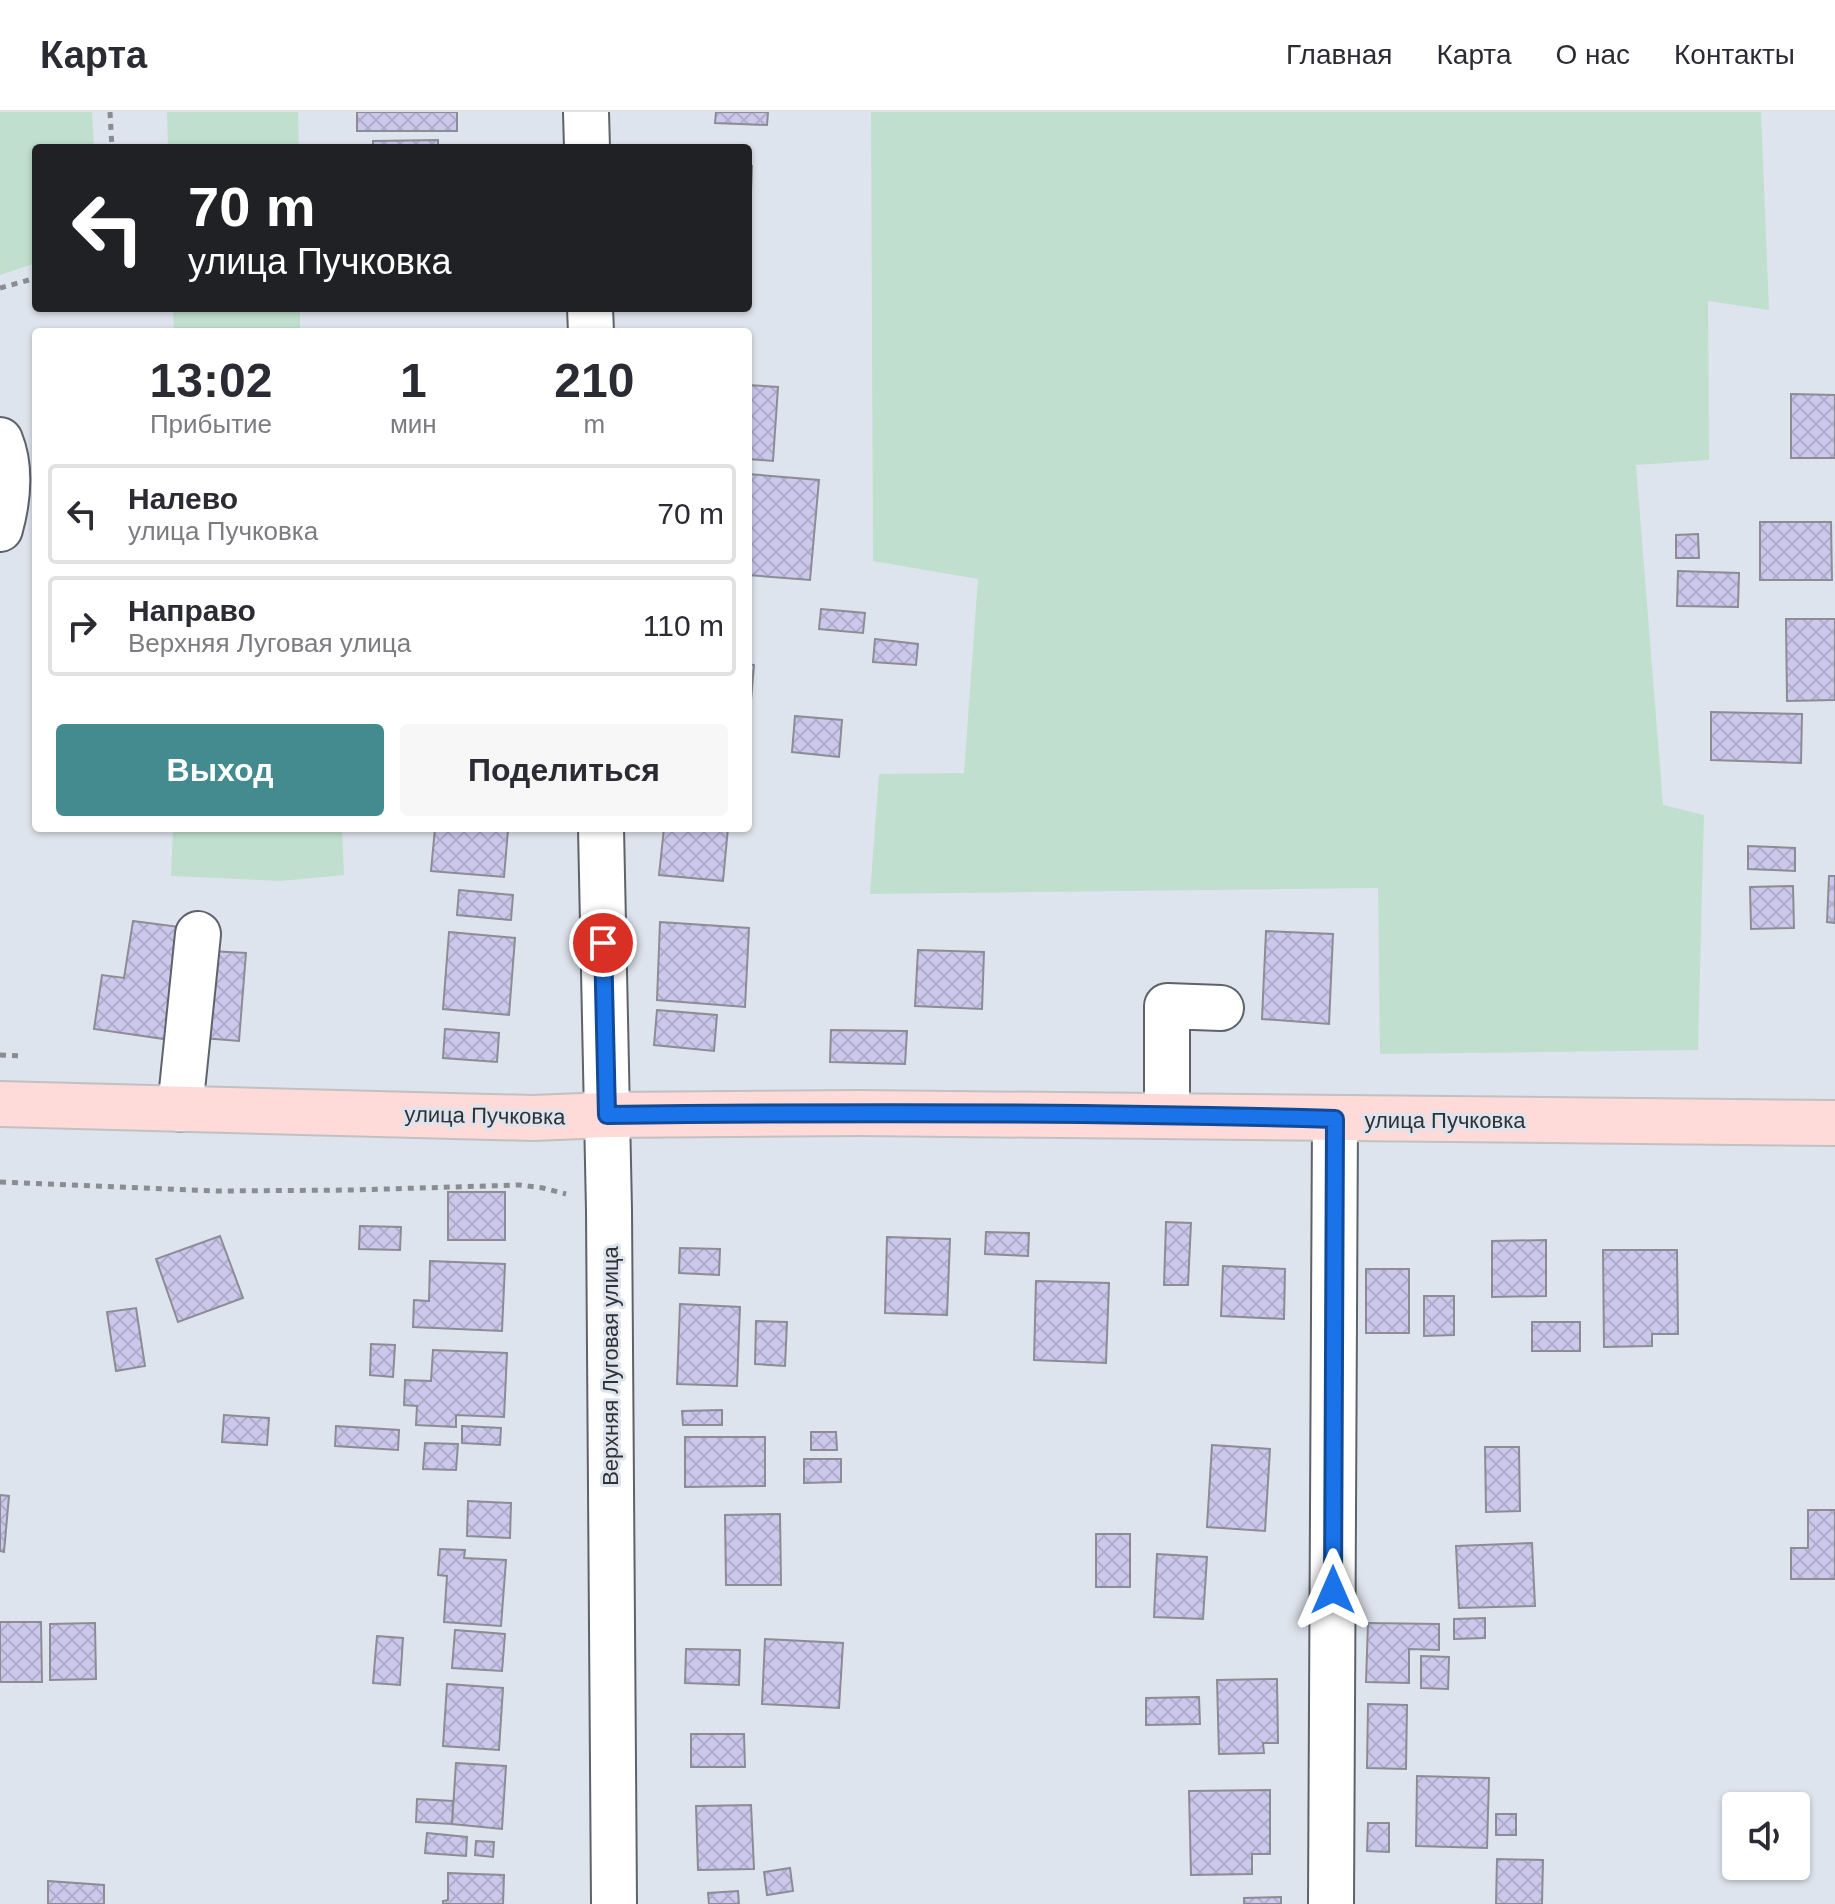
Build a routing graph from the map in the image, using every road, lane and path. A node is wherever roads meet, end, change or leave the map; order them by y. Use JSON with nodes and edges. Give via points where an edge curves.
{"nodes":[{"id":1,"x":110,"y":112,"type":"edge"},
{"id":2,"x":586,"y":112,"type":"edge"},
{"id":3,"x":112,"y":144,"type":"edge"},
{"id":4,"x":587,"y":144,"type":"edge"},
{"id":5,"x":32,"y":279,"type":"edge"},
{"id":6,"x":0,"y":288,"type":"edge"},
{"id":7,"x":0,"y":440,"type":"edge"},
{"id":8,"x":0,"y":529,"type":"edge"},
{"id":9,"x":601,"y":832,"type":"edge"},
{"id":10,"x":198,"y":934,"type":"dead end"},
{"id":11,"x":1221,"y":1008,"type":"dead end"},
{"id":12,"x":0,"y":1104,"type":"edge"},
{"id":13,"x":180,"y":1109,"type":"junction"},
{"id":14,"x":607,"y":1115,"type":"junction"},
{"id":15,"x":1167,"y":1115,"type":"junction"},
{"id":16,"x":1335,"y":1119,"type":"junction"},
{"id":17,"x":1835,"y":1123,"type":"edge"},
{"id":18,"x":0,"y":1182,"type":"edge"},
{"id":19,"x":609,"y":1210,"type":"junction"},
{"id":20,"x":614,"y":1904,"type":"edge"},
{"id":21,"x":1331,"y":1904,"type":"edge"}],
"edges":[{"from":1,"to":3,"type":"path"},
{"from":2,"to":4,"type":"street"},
{"from":5,"to":6,"type":"path"},
{"from":7,"to":8,"type":"street","via":[[8,469]]},
{"from":9,"to":14,"type":"street","name":"Верхняя Луговая улица"},
{"from":10,"to":13,"type":"street"},
{"from":11,"to":15,"type":"street","via":[[1167,1006]]},
{"from":12,"to":13,"type":"main road","name":"улица Пучковка"},
{"from":13,"to":14,"type":"main road","name":"улица Пучковка","via":[[533,1118]]},
{"from":14,"to":15,"type":"main road","name":"улица Пучковка"},
{"from":14,"to":19,"type":"street","name":"Верхняя Луговая улица"},
{"from":15,"to":16,"type":"main road","name":"улица Пучковка"},
{"from":16,"to":17,"type":"main road","name":"улица Пучковка"},
{"from":16,"to":21,"type":"street"},
{"from":18,"to":19,"type":"path","via":[[218,1191],[519,1185]]},
{"from":19,"to":20,"type":"street","name":"Верхняя Луговая улица"}]}
